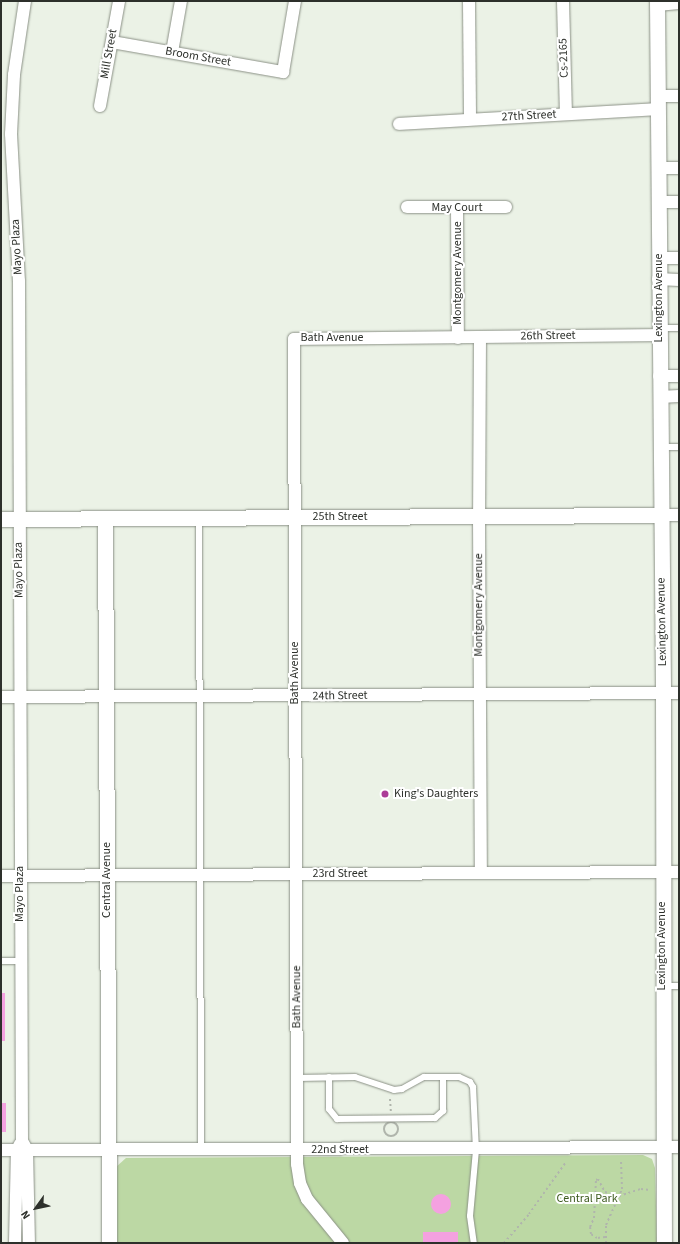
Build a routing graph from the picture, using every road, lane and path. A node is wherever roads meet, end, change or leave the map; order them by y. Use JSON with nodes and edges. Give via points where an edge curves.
{"nodes":[{"id":1,"x":25,"y":1,"type":"edge"},
{"id":2,"x":119,"y":1,"type":"edge"},
{"id":3,"x":181,"y":1,"type":"edge"},
{"id":4,"x":295,"y":1,"type":"edge"},
{"id":5,"x":469,"y":1,"type":"edge"},
{"id":6,"x":562,"y":1,"type":"edge"},
{"id":7,"x":657,"y":3,"type":"edge"},
{"id":8,"x":679,"y":4,"type":"edge"},
{"id":9,"x":112,"y":42,"type":"junction"},
{"id":10,"x":172,"y":52,"type":"junction"},
{"id":11,"x":679,"y":96,"type":"edge"},
{"id":12,"x":658,"y":103,"type":"junction"},
{"id":13,"x":100,"y":106,"type":"dead end"},
{"id":14,"x":566,"y":114,"type":"junction"},
{"id":15,"x":470,"y":119,"type":"junction"},
{"id":16,"x":400,"y":124,"type":"dead end"},
{"id":17,"x":658,"y":168,"type":"junction"},
{"id":18,"x":679,"y":168,"type":"edge"},
{"id":19,"x":658,"y":202,"type":"junction"},
{"id":20,"x":679,"y":202,"type":"edge"},
{"id":21,"x":506,"y":207,"type":"dead end"},
{"id":22,"x":407,"y":208,"type":"dead end"},
{"id":23,"x":457,"y":208,"type":"junction"},
{"id":24,"x":659,"y":258,"type":"junction"},
{"id":25,"x":679,"y":258,"type":"edge"},
{"id":26,"x":658,"y":280,"type":"junction"},
{"id":27,"x":679,"y":280,"type":"edge"},
{"id":28,"x":679,"y":328,"type":"edge"},
{"id":29,"x":659,"y":332,"type":"junction"},
{"id":30,"x":480,"y":337,"type":"junction"},
{"id":31,"x":437,"y":338,"type":"joint"},
{"id":32,"x":458,"y":338,"type":"junction"},
{"id":33,"x":660,"y":376,"type":"junction"},
{"id":34,"x":679,"y":376,"type":"edge"},
{"id":35,"x":679,"y":396,"type":"edge"},
{"id":36,"x":660,"y":397,"type":"junction"},
{"id":37,"x":661,"y":447,"type":"junction"},
{"id":38,"x":679,"y":447,"type":"edge"},
{"id":39,"x":661,"y":515,"type":"junction"},
{"id":40,"x":679,"y":515,"type":"edge"},
{"id":41,"x":479,"y":516,"type":"junction"},
{"id":42,"x":199,"y":517,"type":"junction"},
{"id":43,"x":105,"y":518,"type":"junction"},
{"id":44,"x":294,"y":518,"type":"junction"},
{"id":45,"x":1,"y":519,"type":"edge"},
{"id":46,"x":19,"y":519,"type":"junction"},
{"id":47,"x":479,"y":694,"type":"junction"},
{"id":48,"x":663,"y":694,"type":"junction"},
{"id":49,"x":679,"y":694,"type":"edge"},
{"id":50,"x":200,"y":696,"type":"junction"},
{"id":51,"x":296,"y":696,"type":"junction"},
{"id":52,"x":1,"y":697,"type":"edge"},
{"id":53,"x":21,"y":697,"type":"junction"},
{"id":54,"x":106,"y":697,"type":"junction"},
{"id":55,"x":662,"y":872,"type":"junction"},
{"id":56,"x":679,"y":872,"type":"edge"},
{"id":57,"x":481,"y":873,"type":"junction"},
{"id":58,"x":201,"y":875,"type":"junction"},
{"id":59,"x":296,"y":875,"type":"junction"},
{"id":60,"x":1,"y":876,"type":"edge"},
{"id":61,"x":20,"y":876,"type":"junction"},
{"id":62,"x":107,"y":876,"type":"junction"},
{"id":63,"x":1,"y":961,"type":"edge"},
{"id":64,"x":20,"y":961,"type":"junction"},
{"id":65,"x":662,"y":986,"type":"junction"},
{"id":66,"x":679,"y":986,"type":"edge"},
{"id":67,"x":329,"y":1077,"type":"junction"},
{"id":68,"x":443,"y":1077,"type":"junction"},
{"id":69,"x":297,"y":1078,"type":"junction"},
{"id":70,"x":397,"y":1127,"type":"dead end"},
{"id":71,"x":384,"y":1128,"type":"dead end"},
{"id":72,"x":22,"y":1147,"type":"junction"},
{"id":73,"x":679,"y":1147,"type":"edge"},
{"id":74,"x":662,"y":1148,"type":"junction"},
{"id":75,"x":1,"y":1150,"type":"edge"},
{"id":76,"x":201,"y":1150,"type":"junction"},
{"id":77,"x":298,"y":1150,"type":"junction"},
{"id":78,"x":476,"y":1150,"type":"junction"},
{"id":79,"x":108,"y":1151,"type":"junction"},
{"id":80,"x":566,"y":1162,"type":"dead end"},
{"id":81,"x":621,"y":1162,"type":"dead end"},
{"id":82,"x":650,"y":1190,"type":"dead end"},
{"id":83,"x":619,"y":1196,"type":"junction"},
{"id":84,"x":605,"y":1237,"type":"junction"},
{"id":85,"x":15,"y":1243,"type":"edge"},
{"id":86,"x":29,"y":1243,"type":"edge"},
{"id":87,"x":109,"y":1243,"type":"edge"},
{"id":88,"x":343,"y":1243,"type":"edge"},
{"id":89,"x":474,"y":1243,"type":"edge"},
{"id":90,"x":504,"y":1243,"type":"edge"},
{"id":91,"x":606,"y":1243,"type":"edge"},
{"id":92,"x":664,"y":1243,"type":"edge"}],
"edges":[{"from":1,"to":46,"type":"street","name":"Mayo Plaza","via":[[14,75],[11,134],[18,251]]},
{"from":2,"to":9,"type":"street","name":"Mill Street"},
{"from":3,"to":10,"type":"street"},
{"from":4,"to":10,"type":"street","name":"Broom Street","via":[[283,72]]},
{"from":5,"to":15,"type":"street"},
{"from":6,"to":14,"type":"street","name":"Cs-2165"},
{"from":7,"to":8,"type":"street"},
{"from":7,"to":12,"type":"street","name":"Lexington Avenue"},
{"from":9,"to":10,"type":"street","name":"Broom Street"},
{"from":9,"to":13,"type":"street","name":"Mill Street"},
{"from":11,"to":12,"type":"street","name":"27th Street"},
{"from":12,"to":14,"type":"street","name":"27th Street"},
{"from":12,"to":17,"type":"street","name":"Lexington Avenue"},
{"from":14,"to":15,"type":"street","name":"27th Street"},
{"from":15,"to":16,"type":"street","name":"27th Street"},
{"from":17,"to":18,"type":"street"},
{"from":17,"to":19,"type":"street","name":"Lexington Avenue"},
{"from":19,"to":20,"type":"street"},
{"from":19,"to":24,"type":"street","name":"Lexington Avenue"},
{"from":21,"to":23,"type":"street","name":"May Court"},
{"from":22,"to":23,"type":"street","name":"May Court"},
{"from":23,"to":32,"type":"street","name":"Montgomery Avenue"},
{"from":24,"to":25,"type":"street"},
{"from":24,"to":26,"type":"street","name":"Lexington Avenue"},
{"from":26,"to":27,"type":"street"},
{"from":26,"to":29,"type":"street","name":"Lexington Avenue"},
{"from":28,"to":29,"type":"lane"},
{"from":29,"to":30,"type":"street","name":"26th Street"},
{"from":29,"to":33,"type":"street","name":"Lexington Avenue"},
{"from":30,"to":32,"type":"street","name":"26th Street"},
{"from":30,"to":41,"type":"street","name":"Montgomery Avenue"},
{"from":31,"to":32,"type":"street","name":"26th Street"},
{"from":31,"to":44,"type":"street","name":"Bath Avenue","via":[[294,339]]},
{"from":33,"to":34,"type":"street"},
{"from":33,"to":36,"type":"street","name":"Lexington Avenue"},
{"from":35,"to":36,"type":"street"},
{"from":36,"to":37,"type":"street","name":"Lexington Avenue"},
{"from":37,"to":38,"type":"lane"},
{"from":37,"to":39,"type":"street","name":"Lexington Avenue"},
{"from":39,"to":40,"type":"street","name":"25th Street"},
{"from":39,"to":41,"type":"street","name":"25th Street"},
{"from":39,"to":48,"type":"street","name":"Lexington Avenue"},
{"from":41,"to":44,"type":"street","name":"25th Street"},
{"from":41,"to":47,"type":"street","name":"Montgomery Avenue"},
{"from":42,"to":43,"type":"street","name":"25th Street"},
{"from":42,"to":44,"type":"street","name":"25th Street"},
{"from":42,"to":50,"type":"lane"},
{"from":43,"to":46,"type":"street","name":"25th Street"},
{"from":43,"to":54,"type":"street","name":"Central Avenue"},
{"from":44,"to":51,"type":"street","name":"Bath Avenue"},
{"from":45,"to":46,"type":"street","name":"25th Street"},
{"from":46,"to":53,"type":"street","name":"Mayo Plaza"},
{"from":47,"to":48,"type":"street","name":"24th Street"},
{"from":47,"to":51,"type":"street","name":"24th Street"},
{"from":47,"to":57,"type":"street","name":"Montgomery Avenue"},
{"from":48,"to":49,"type":"street","name":"24th Street"},
{"from":48,"to":55,"type":"street","name":"Lexington Avenue"},
{"from":50,"to":51,"type":"street","name":"24th Street"},
{"from":50,"to":54,"type":"street","name":"24th Street"},
{"from":50,"to":58,"type":"lane"},
{"from":51,"to":59,"type":"street","name":"Bath Avenue"},
{"from":52,"to":53,"type":"street","name":"24th Street"},
{"from":53,"to":54,"type":"street","name":"24th Street"},
{"from":53,"to":61,"type":"street","name":"Mayo Plaza"},
{"from":54,"to":62,"type":"street","name":"Central Avenue"},
{"from":55,"to":56,"type":"street","name":"23rd Street"},
{"from":55,"to":57,"type":"street","name":"23rd Street"},
{"from":55,"to":65,"type":"street","name":"Lexington Avenue"},
{"from":57,"to":59,"type":"street","name":"23rd Street"},
{"from":58,"to":59,"type":"street","name":"23rd Street"},
{"from":58,"to":62,"type":"street","name":"23rd Street"},
{"from":58,"to":76,"type":"lane"},
{"from":59,"to":69,"type":"street","name":"Bath Avenue"},
{"from":60,"to":61,"type":"street","name":"23rd Street"},
{"from":61,"to":62,"type":"street","name":"23rd Street"},
{"from":61,"to":64,"type":"street","name":"Mayo Plaza"},
{"from":62,"to":79,"type":"street","name":"Central Avenue"},
{"from":63,"to":64,"type":"lane"},
{"from":64,"to":72,"type":"street","name":"Mayo Plaza"},
{"from":65,"to":66,"type":"lane"},
{"from":65,"to":74,"type":"street","name":"Lexington Avenue"},
{"from":67,"to":68,"type":"lane","via":[[355,1077],[394,1090],[420,1078]]},
{"from":67,"to":68,"type":"lane","via":[[331,1114],[337,1119],[352,1119],[435,1118],[443,1111]]},
{"from":67,"to":69,"type":"lane"},
{"from":68,"to":78,"type":"lane","via":[[464,1078],[473,1087]]},
{"from":69,"to":77,"type":"street","name":"Bath Avenue"},
{"from":70,"to":71,"type":"path","via":[[393,1136],[386,1134]]},
{"from":72,"to":75,"type":"street","name":"22nd Street"},
{"from":72,"to":79,"type":"street","name":"22nd Street"},
{"from":72,"to":85,"type":"street","name":"Mayo Plaza"},
{"from":72,"to":86,"type":"street","name":"Mayo Plaza"},
{"from":73,"to":74,"type":"street","name":"22nd Street"},
{"from":74,"to":78,"type":"street","name":"22nd Street"},
{"from":74,"to":92,"type":"street","name":"Lexington Avenue"},
{"from":76,"to":77,"type":"street","name":"22nd Street"},
{"from":76,"to":79,"type":"street","name":"22nd Street"},
{"from":77,"to":78,"type":"street","name":"22nd Street"},
{"from":77,"to":88,"type":"street","name":"Bath Avenue","via":[[298,1175],[303,1190]]},
{"from":78,"to":89,"type":"lane","via":[[470,1216]]},
{"from":79,"to":87,"type":"street","name":"Central Avenue"},
{"from":80,"to":90,"type":"path","via":[[529,1214]]},
{"from":81,"to":83,"type":"path","via":[[622,1189]]},
{"from":82,"to":83,"type":"path","via":[[641,1189]]},
{"from":83,"to":84,"type":"path","via":[[606,1225]]},
{"from":83,"to":84,"type":"path","via":[[605,1192],[598,1179],[596,1180],[594,1218],[590,1227],[592,1234],[597,1238]]},
{"from":84,"to":91,"type":"path"}]}
